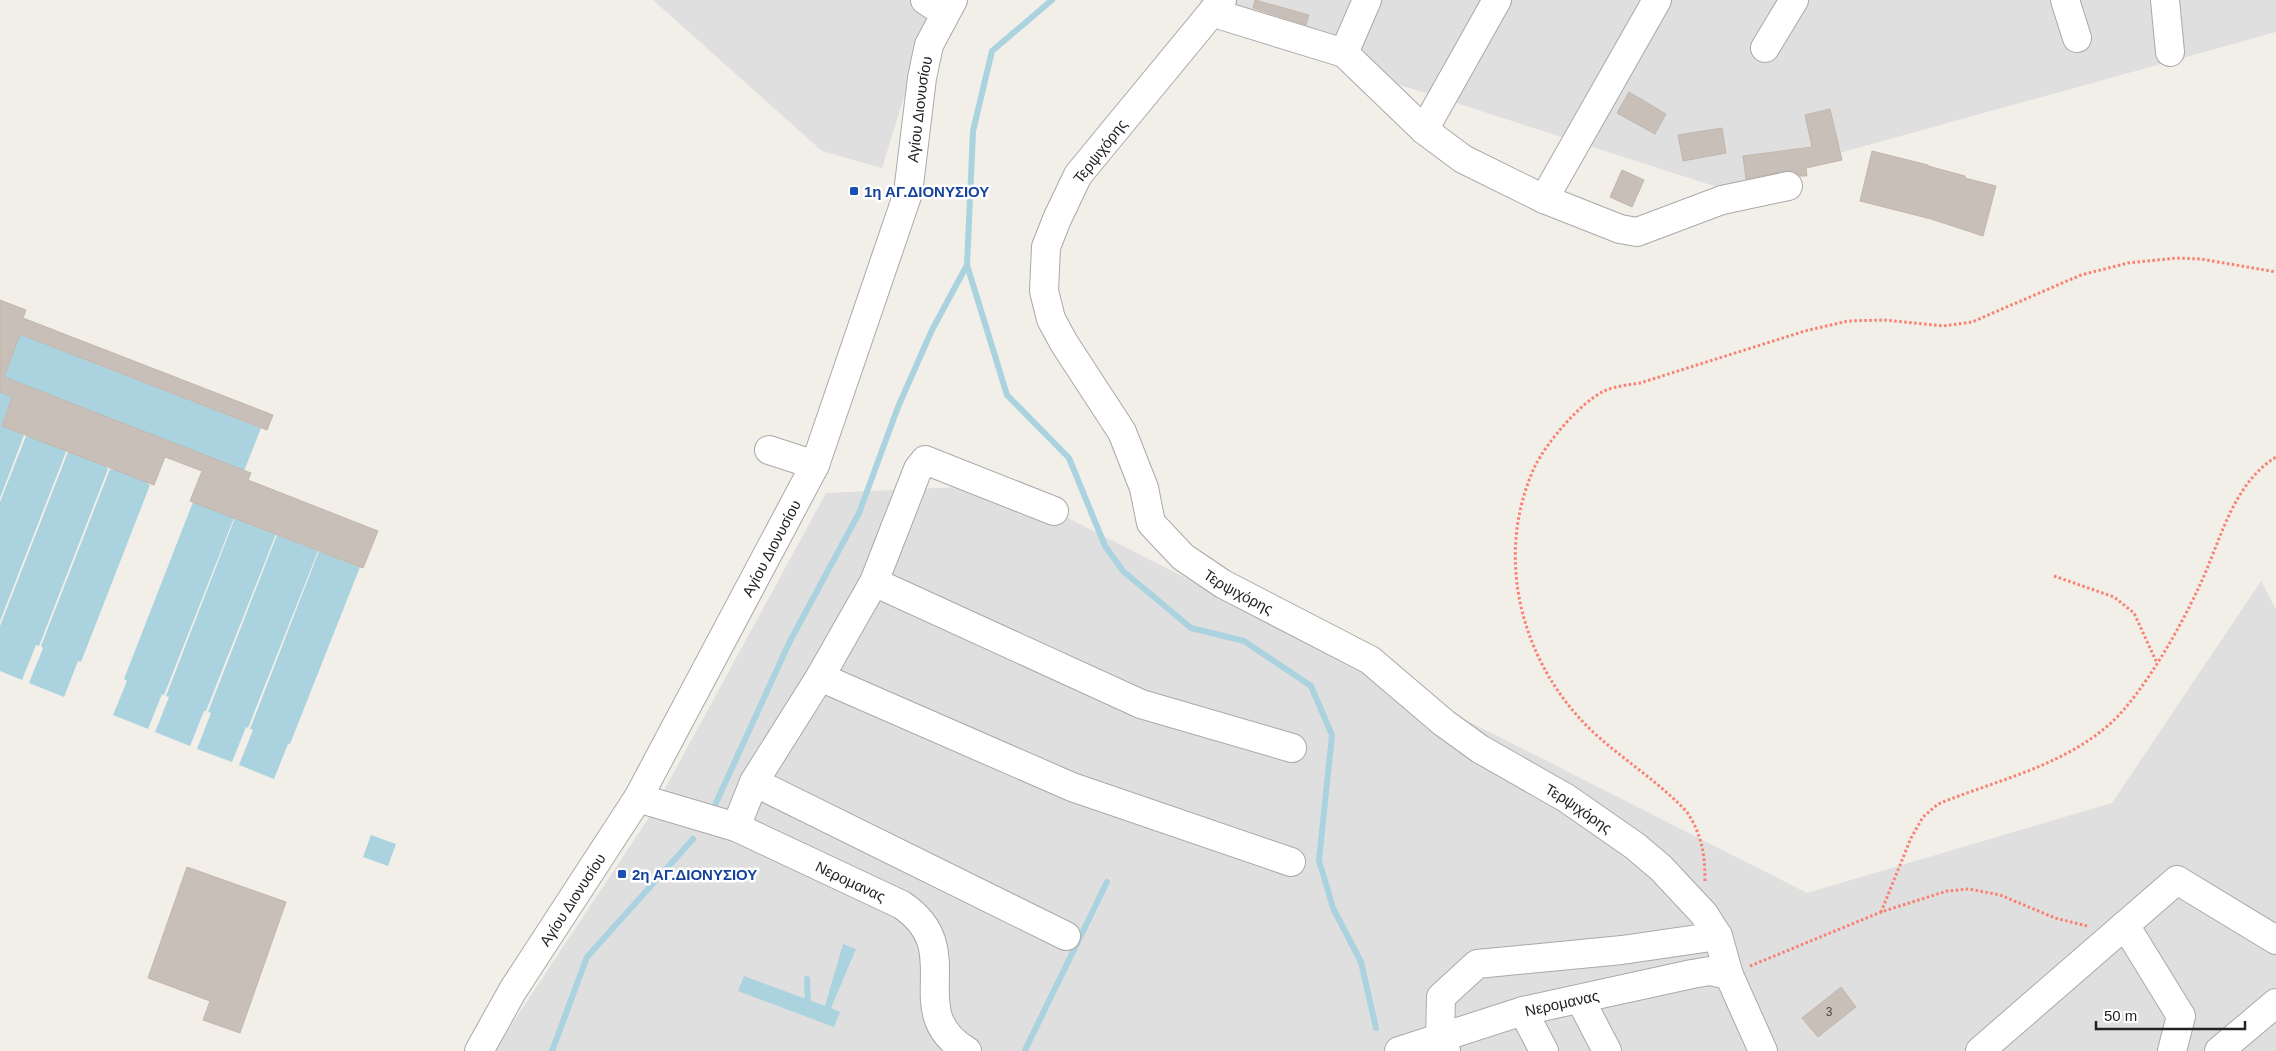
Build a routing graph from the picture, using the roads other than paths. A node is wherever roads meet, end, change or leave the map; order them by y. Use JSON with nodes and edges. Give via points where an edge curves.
{"nodes":[{"id":1,"x":1368,"y":0,"type":"edge"},
{"id":2,"x":1496,"y":0,"type":"edge"},
{"id":3,"x":1657,"y":0,"type":"edge"},
{"id":4,"x":1794,"y":0,"type":"edge"},
{"id":5,"x":2065,"y":0,"type":"edge"},
{"id":6,"x":2165,"y":0,"type":"edge"},
{"id":7,"x":941,"y":4,"type":"edge"},
{"id":8,"x":1218,"y":7,"type":"edge"},
{"id":9,"x":2077,"y":38,"type":"dead end"},
{"id":10,"x":1765,"y":48,"type":"dead end"},
{"id":11,"x":2170,"y":52,"type":"dead end"},
{"id":12,"x":1344,"y":53,"type":"junction"},
{"id":13,"x":1424,"y":130,"type":"junction"},
{"id":14,"x":1788,"y":186,"type":"dead end"},
{"id":15,"x":1544,"y":199,"type":"junction"},
{"id":16,"x":770,"y":450,"type":"dead end"},
{"id":17,"x":815,"y":466,"type":"junction"},
{"id":18,"x":1054,"y":511,"type":"dead end"},
{"id":19,"x":874,"y":582,"type":"junction"},
{"id":20,"x":820,"y":677,"type":"junction"},
{"id":21,"x":1292,"y":748,"type":"dead end"},
{"id":22,"x":754,"y":782,"type":"junction"},
{"id":23,"x":638,"y":798,"type":"junction"},
{"id":24,"x":736,"y":826,"type":"junction"},
{"id":25,"x":1291,"y":862,"type":"dead end"},
{"id":26,"x":2121,"y":928,"type":"junction"},
{"id":27,"x":1066,"y":936,"type":"dead end"},
{"id":28,"x":1718,"y":936,"type":"junction"},
{"id":29,"x":2276,"y":940,"type":"edge"},
{"id":30,"x":1729,"y":975,"type":"junction"},
{"id":31,"x":1580,"y":999,"type":"junction"},
{"id":32,"x":2276,"y":1003,"type":"edge"},
{"id":33,"x":1523,"y":1011,"type":"junction"},
{"id":34,"x":1443,"y":1045,"type":"edge"},
{"id":35,"x":479,"y":1051,"type":"edge"},
{"id":36,"x":967,"y":1051,"type":"edge"},
{"id":37,"x":1400,"y":1051,"type":"edge"},
{"id":38,"x":1544,"y":1051,"type":"edge"},
{"id":39,"x":1606,"y":1051,"type":"edge"},
{"id":40,"x":1763,"y":1051,"type":"edge"},
{"id":41,"x":1980,"y":1051,"type":"edge"},
{"id":42,"x":2172,"y":1051,"type":"edge"},
{"id":43,"x":2219,"y":1051,"type":"edge"}],
"edges":[{"from":1,"to":12,"type":"street"},
{"from":2,"to":13,"type":"street"},
{"from":3,"to":15,"type":"street"},
{"from":4,"to":10,"type":"street"},
{"from":5,"to":9,"type":"street"},
{"from":6,"to":11,"type":"street"},
{"from":7,"to":17,"type":"street","name":"Αγίου Διονυσίου","via":[[922,78],[908,193]]},
{"from":8,"to":12,"type":"street"},
{"from":8,"to":28,"type":"street","name":"Τερψιχόρης","via":[[1078,175],[1046,247],[1044,291],[1051,319],[1122,432],[1144,488],[1152,523],[1183,557],[1223,584],[1370,660],[1444,724],[1480,750],[1566,798],[1635,846],[1700,911]]},
{"from":12,"to":13,"type":"street"},
{"from":13,"to":15,"type":"street","via":[[1463,159]]},
{"from":14,"to":15,"type":"street","via":[[1722,200],[1637,232],[1620,229]]},
{"from":16,"to":17,"type":"street"},
{"from":17,"to":23,"type":"street","name":"Αγίου Διονυσίου"},
{"from":18,"to":19,"type":"street","via":[[925,460],[918,469]]},
{"from":19,"to":20,"type":"street"},
{"from":19,"to":21,"type":"street","via":[[1141,704]]},
{"from":20,"to":22,"type":"street"},
{"from":20,"to":25,"type":"street","via":[[1072,787]]},
{"from":22,"to":24,"type":"street"},
{"from":22,"to":27,"type":"street"},
{"from":23,"to":24,"type":"street","name":"Νερομανας"},
{"from":23,"to":35,"type":"street","name":"Αγίου Διονυσίου","via":[[513,990]]},
{"from":24,"to":36,"type":"street","name":"Νερομανας","via":[[902,905],[916,915],[927,928],[933,945],[935,1010],[940,1026],[951,1040]]},
{"from":26,"to":29,"type":"street","via":[[2177,880]]},
{"from":26,"to":41,"type":"street"},
{"from":26,"to":42,"type":"street","via":[[2181,1016]]},
{"from":28,"to":30,"type":"street","name":"Τερψιχόρης"},
{"from":28,"to":34,"type":"street","via":[[1622,950],[1477,964],[1441,997]]},
{"from":30,"to":31,"type":"street","name":"Νερομανας","via":[[1692,974]]},
{"from":30,"to":40,"type":"street","name":"Τερψιχόρης"},
{"from":31,"to":33,"type":"street","name":"Νερομανας"},
{"from":31,"to":39,"type":"street"},
{"from":32,"to":43,"type":"street"},
{"from":33,"to":34,"type":"street","name":"Νερομανας"},
{"from":33,"to":38,"type":"street"},
{"from":34,"to":37,"type":"street","name":"Νερομανας"}]}
